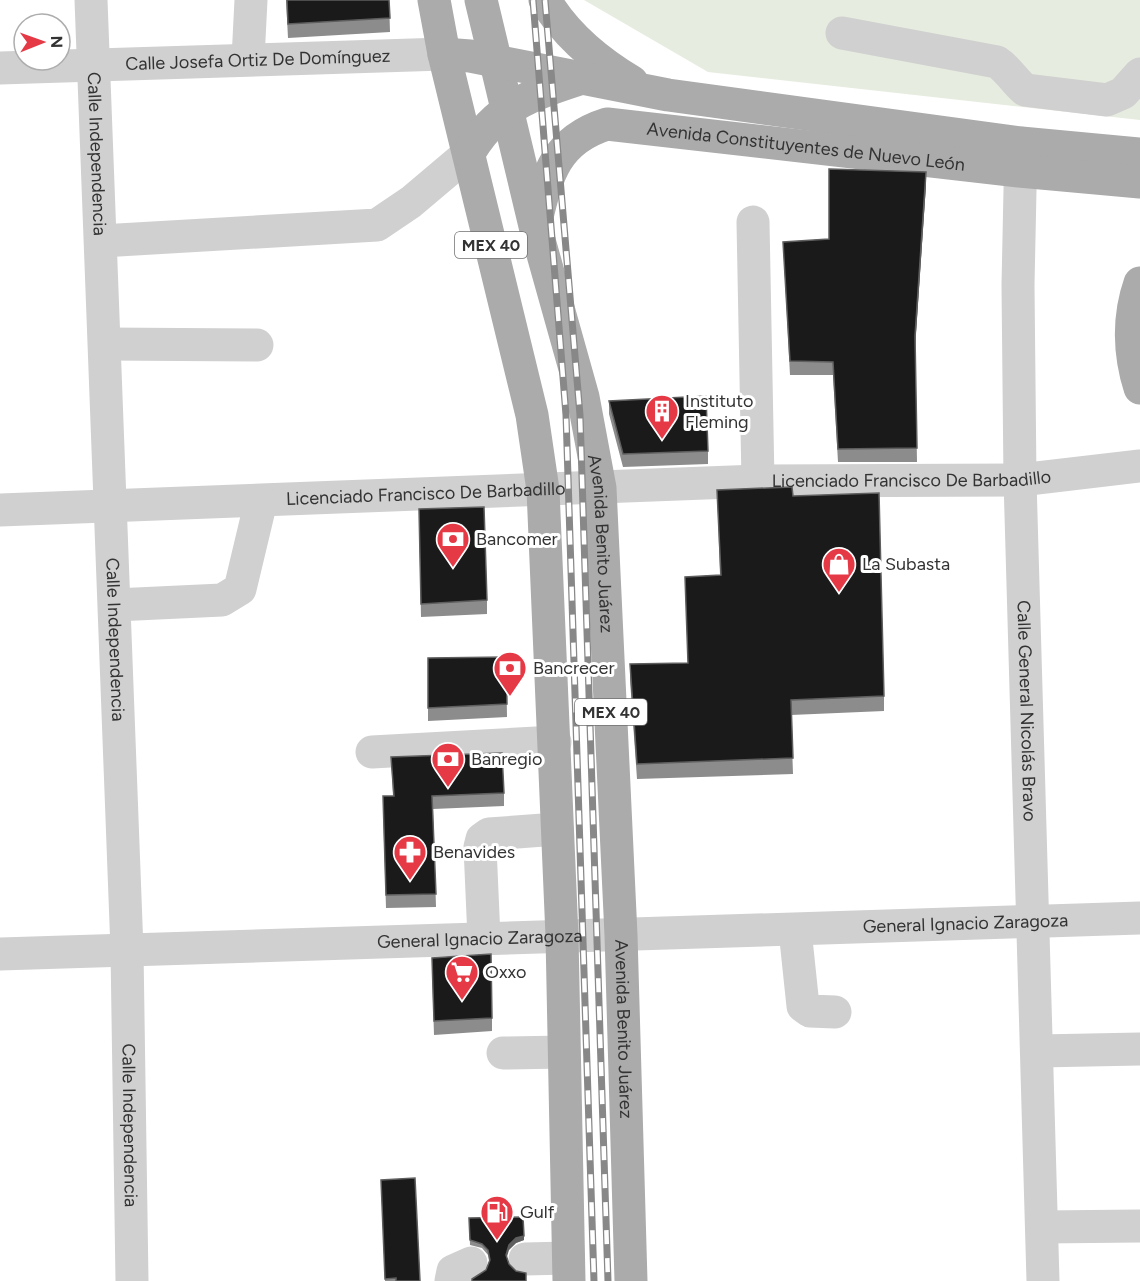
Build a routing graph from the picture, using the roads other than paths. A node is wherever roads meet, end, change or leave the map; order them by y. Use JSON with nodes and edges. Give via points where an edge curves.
{"nodes":[{"id":1,"x":91,"y":0,"type":"edge"},
{"id":2,"x":251,"y":0,"type":"edge"},
{"id":3,"x":434,"y":0,"type":"edge"},
{"id":4,"x":482,"y":0,"type":"edge"},
{"id":5,"x":545,"y":0,"type":"edge"},
{"id":6,"x":842,"y":33,"type":"dead end"},
{"id":7,"x":444,"y":54,"type":"junction"},
{"id":8,"x":248,"y":59,"type":"junction"},
{"id":9,"x":495,"y":61,"type":"junction"},
{"id":10,"x":94,"y":65,"type":"junction"},
{"id":11,"x":0,"y":68,"type":"edge"},
{"id":12,"x":1140,"y":74,"type":"edge"},
{"id":13,"x":580,"y":79,"type":"junction"},
{"id":14,"x":668,"y":95,"type":"junction"},
{"id":15,"x":509,"y":108,"type":"junction"},
{"id":16,"x":469,"y":153,"type":"junction"},
{"id":17,"x":1140,"y":154,"type":"edge"},
{"id":18,"x":1020,"y":157,"type":"junction"},
{"id":19,"x":1140,"y":182,"type":"edge"},
{"id":20,"x":753,"y":222,"type":"dead end"},
{"id":21,"x":535,"y":226,"type":"junction"},
{"id":22,"x":101,"y":241,"type":"junction"},
{"id":23,"x":1140,"y":283,"type":"edge"},
{"id":24,"x":105,"y":344,"type":"junction"},
{"id":25,"x":257,"y":345,"type":"dead end"},
{"id":26,"x":1140,"y":388,"type":"edge"},
{"id":27,"x":1140,"y":466,"type":"edge"},
{"id":28,"x":1020,"y":480,"type":"junction"},
{"id":29,"x":758,"y":481,"type":"junction"},
{"id":30,"x":600,"y":488,"type":"junction"},
{"id":31,"x":543,"y":490,"type":"junction"},
{"id":32,"x":261,"y":501,"type":"junction"},
{"id":33,"x":112,"y":506,"type":"junction"},
{"id":34,"x":0,"y":510,"type":"edge"},
{"id":35,"x":115,"y":605,"type":"junction"},
{"id":36,"x":555,"y":742,"type":"junction"},
{"id":37,"x":372,"y":752,"type":"dead end"},
{"id":38,"x":557,"y":829,"type":"junction"},
{"id":39,"x":1140,"y":918,"type":"edge"},
{"id":40,"x":1034,"y":921,"type":"junction"},
{"id":41,"x":795,"y":930,"type":"junction"},
{"id":42,"x":621,"y":935,"type":"junction"},
{"id":43,"x":562,"y":936,"type":"junction"},
{"id":44,"x":484,"y":939,"type":"junction"},
{"id":45,"x":127,"y":950,"type":"junction"},
{"id":46,"x":0,"y":954,"type":"edge"},
{"id":47,"x":835,"y":1012,"type":"dead end"},
{"id":48,"x":1140,"y":1049,"type":"edge"},
{"id":49,"x":1039,"y":1051,"type":"junction"},
{"id":50,"x":564,"y":1052,"type":"junction"},
{"id":51,"x":503,"y":1053,"type":"dead end"},
{"id":52,"x":1140,"y":1226,"type":"edge"},
{"id":53,"x":1042,"y":1227,"type":"junction"},
{"id":54,"x":525,"y":1259,"type":"dead end"},
{"id":55,"x":569,"y":1269,"type":"edge"},
{"id":56,"x":132,"y":1281,"type":"edge"},
{"id":57,"x":631,"y":1281,"type":"edge"},
{"id":58,"x":1043,"y":1281,"type":"edge"}],
"edges":[{"from":1,"to":10,"type":"street","name":"Calle Independencia"},
{"from":2,"to":8,"type":"street"},
{"from":3,"to":7,"type":"main road","number":"MEX 40"},
{"from":4,"to":9,"type":"main road","name":"Avenida Benito Juárez","number":"MEX 40"},
{"from":5,"to":14,"type":"main road","via":[[561,24],[593,57],[643,88]]},
{"from":6,"to":12,"type":"street","via":[[998,62],[1025,90],[1107,100],[1123,93]]},
{"from":7,"to":8,"type":"street","name":"Calle Josefa Ortiz De Domínguez"},
{"from":7,"to":9,"type":"main road","name":"Avenida Constituyentes de Nuevo León"},
{"from":7,"to":16,"type":"main road","number":"MEX 40"},
{"from":8,"to":10,"type":"street","name":"Calle Josefa Ortiz De Domínguez"},
{"from":9,"to":13,"type":"main road","name":"Avenida Constituyentes de Nuevo León"},
{"from":9,"to":15,"type":"main road","name":"Avenida Benito Juárez","number":"MEX 40"},
{"from":10,"to":11,"type":"street","name":"Calle Josefa Ortiz De Domínguez"},
{"from":10,"to":22,"type":"street","name":"Calle Independencia"},
{"from":13,"to":14,"type":"main road","name":"Avenida Constituyentes de Nuevo León"},
{"from":13,"to":15,"type":"main road","via":[[539,92]]},
{"from":14,"to":18,"type":"main road","name":"Avenida Constituyentes de Nuevo León"},
{"from":15,"to":16,"type":"main road","via":[[485,129]]},
{"from":15,"to":21,"type":"main road","name":"Avenida Benito Juárez","number":"MEX 40"},
{"from":16,"to":22,"type":"street","via":[[377,225]]},
{"from":16,"to":31,"type":"main road","number":"MEX 40","via":[[532,415]]},
{"from":17,"to":18,"type":"main road","name":"Avenida Constituyentes de Nuevo León"},
{"from":18,"to":19,"type":"main road","name":"Avenida Constituyentes de Nuevo León"},
{"from":18,"to":21,"type":"main road","name":"Avenida Constituyentes de Nuevo León","via":[[607,124],[575,138],[563,152],[548,179]]},
{"from":18,"to":28,"type":"street","name":"Calle General Nicolás Bravo"},
{"from":20,"to":29,"type":"street"},
{"from":21,"to":30,"type":"main road","name":"Avenida Benito Juárez","number":"MEX 40","via":[[583,397]]},
{"from":22,"to":24,"type":"street","name":"Calle Independencia"},
{"from":23,"to":26,"type":"main road","via":[[1131,327]]},
{"from":24,"to":25,"type":"street"},
{"from":24,"to":33,"type":"street","name":"Calle Independencia"},
{"from":27,"to":28,"type":"street","name":"Licenciado Francisco De Barbadillo"},
{"from":28,"to":29,"type":"street","name":"Licenciado Francisco De Barbadillo"},
{"from":28,"to":40,"type":"street","name":"Calle General Nicolás Bravo"},
{"from":29,"to":30,"type":"street","name":"Licenciado Francisco De Barbadillo"},
{"from":30,"to":31,"type":"street","name":"Licenciado Francisco De Barbadillo"},
{"from":30,"to":42,"type":"main road","name":"Avenida Benito Juárez","number":"MEX 40"},
{"from":31,"to":32,"type":"street","name":"Licenciado Francisco De Barbadillo"},
{"from":31,"to":36,"type":"main road","number":"MEX 40"},
{"from":32,"to":33,"type":"street","name":"Licenciado Francisco De Barbadillo"},
{"from":32,"to":35,"type":"street","via":[[240,589],[222,600]]},
{"from":33,"to":34,"type":"street","name":"Licenciado Francisco De Barbadillo"},
{"from":33,"to":35,"type":"street","name":"Calle Independencia"},
{"from":35,"to":45,"type":"street","name":"Calle Independencia"},
{"from":36,"to":37,"type":"street"},
{"from":36,"to":38,"type":"main road","number":"MEX 40"},
{"from":38,"to":43,"type":"main road","number":"MEX 40"},
{"from":38,"to":44,"type":"street","via":[[489,834],[482,839]]},
{"from":39,"to":40,"type":"street","name":"General Ignacio Zaragoza"},
{"from":40,"to":41,"type":"street","name":"General Ignacio Zaragoza"},
{"from":40,"to":49,"type":"street","name":"Calle General Nicolás Bravo"},
{"from":41,"to":42,"type":"street","name":"General Ignacio Zaragoza"},
{"from":41,"to":47,"type":"street","via":[[802,1006],[810,1011]]},
{"from":42,"to":43,"type":"street","name":"General Ignacio Zaragoza"},
{"from":42,"to":57,"type":"main road","name":"Avenida Benito Juárez","number":"MEX 40"},
{"from":43,"to":44,"type":"street","name":"General Ignacio Zaragoza"},
{"from":43,"to":50,"type":"main road","number":"MEX 40"},
{"from":44,"to":45,"type":"street","name":"General Ignacio Zaragoza"},
{"from":45,"to":46,"type":"street","name":"General Ignacio Zaragoza"},
{"from":45,"to":56,"type":"street","name":"Calle Independencia"},
{"from":48,"to":49,"type":"street"},
{"from":49,"to":53,"type":"street","name":"Calle General Nicolás Bravo"},
{"from":50,"to":51,"type":"street"},
{"from":50,"to":55,"type":"main road","number":"MEX 40"},
{"from":52,"to":53,"type":"street"},
{"from":53,"to":58,"type":"street","name":"Calle General Nicolás Bravo"},
{"from":54,"to":55,"type":"street"}]}
